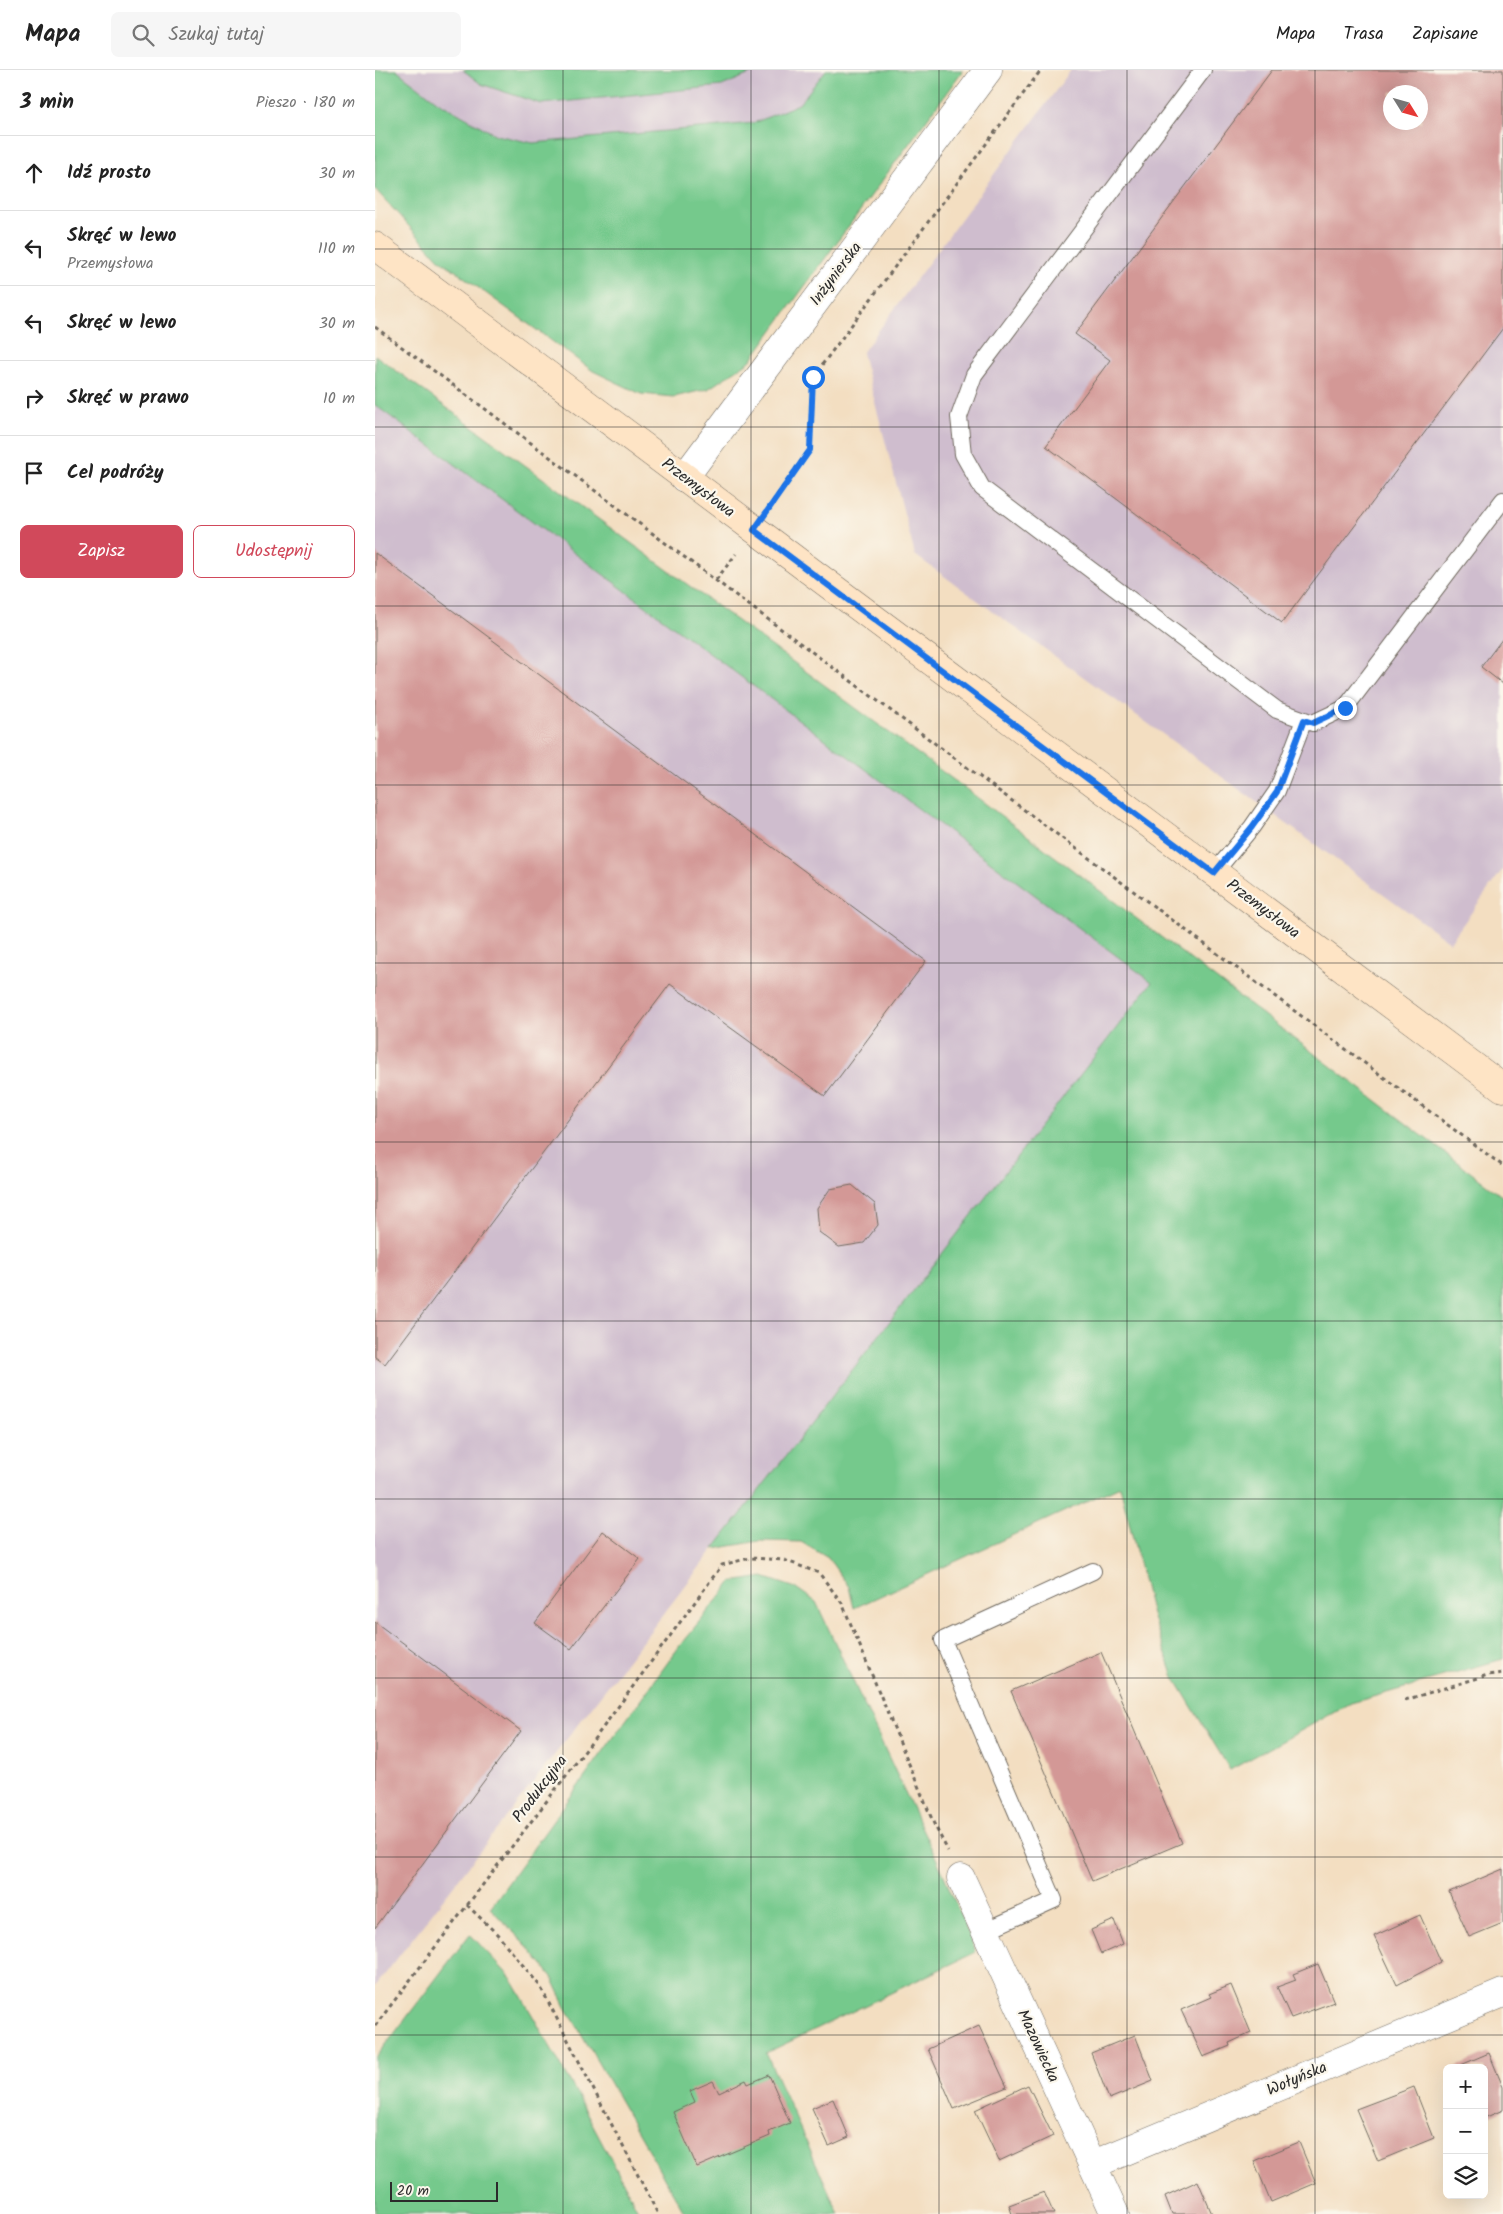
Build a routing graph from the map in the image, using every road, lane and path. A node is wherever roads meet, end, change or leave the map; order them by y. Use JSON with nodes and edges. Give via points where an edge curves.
{"nodes":[{"id":1,"x":989,"y":70,"type":"edge"},
{"id":2,"x":1041,"y":70,"type":"edge"},
{"id":3,"x":1203,"y":70,"type":"edge"},
{"id":4,"x":375,"y":246,"type":"edge"},
{"id":5,"x":375,"y":327,"type":"edge"},
{"id":6,"x":683,"y":478,"type":"junction"},
{"id":7,"x":1503,"y":500,"type":"edge"},
{"id":8,"x":754,"y":530,"type":"junction"},
{"id":9,"x":716,"y":580,"type":"junction"},
{"id":10,"x":1304,"y":720,"type":"junction"},
{"id":11,"x":1214,"y":873,"type":"junction"},
{"id":12,"x":1503,"y":1088,"type":"edge"},
{"id":13,"x":1503,"y":1166,"type":"edge"},
{"id":14,"x":1093,"y":1571,"type":"dead end"},
{"id":15,"x":1503,"y":1673,"type":"edge"},
{"id":16,"x":1405,"y":1700,"type":"dead end"},
{"id":17,"x":961,"y":1878,"type":"joint"},
{"id":18,"x":467,"y":1905,"type":"junction"},
{"id":19,"x":985,"y":1931,"type":"junction"},
{"id":20,"x":1503,"y":1994,"type":"edge"},
{"id":21,"x":375,"y":2026,"type":"edge"},
{"id":22,"x":1092,"y":2165,"type":"junction"},
{"id":23,"x":658,"y":2214,"type":"edge"},
{"id":24,"x":1115,"y":2214,"type":"edge"}],
"edges":[{"from":1,"to":6,"type":"street","name":"Inżynierska"},
{"from":2,"to":8,"type":"path","via":[[813,377],[810,450]]},
{"from":3,"to":10,"type":"lane","via":[[974,375],[959,417],[963,454],[983,488],[1277,710]]},
{"from":4,"to":6,"type":"main road","name":"Przemysłowa"},
{"from":5,"to":9,"type":"path"},
{"from":6,"to":8,"type":"main road","name":"Przemysłowa"},
{"from":7,"to":10,"type":"lane","via":[[1345,708],[1313,723]]},
{"from":8,"to":9,"type":"path"},
{"from":8,"to":11,"type":"main road","name":"Przemysłowa"},
{"from":9,"to":13,"type":"path"},
{"from":10,"to":11,"type":"lane","via":[[1277,792]]},
{"from":11,"to":12,"type":"main road","name":"Przemysłowa"},
{"from":14,"to":19,"type":"lane","via":[[943,1640],[1055,1900]]},
{"from":15,"to":16,"type":"path"},
{"from":17,"to":18,"type":"path","name":"Produkcyjna","via":[[842,1603],[819,1573],[784,1560],[750,1558],[722,1565]]},
{"from":17,"to":19,"type":"street","name":"Mazowiecka"},
{"from":18,"to":21,"type":"path","name":"Produkcyjna"},
{"from":18,"to":23,"type":"path","via":[[497,1934],[540,1986]]},
{"from":19,"to":22,"type":"street","name":"Mazowiecka"},
{"from":20,"to":22,"type":"street","name":"Wołyńska"},
{"from":22,"to":24,"type":"street","name":"Mazowiecka"}]}
